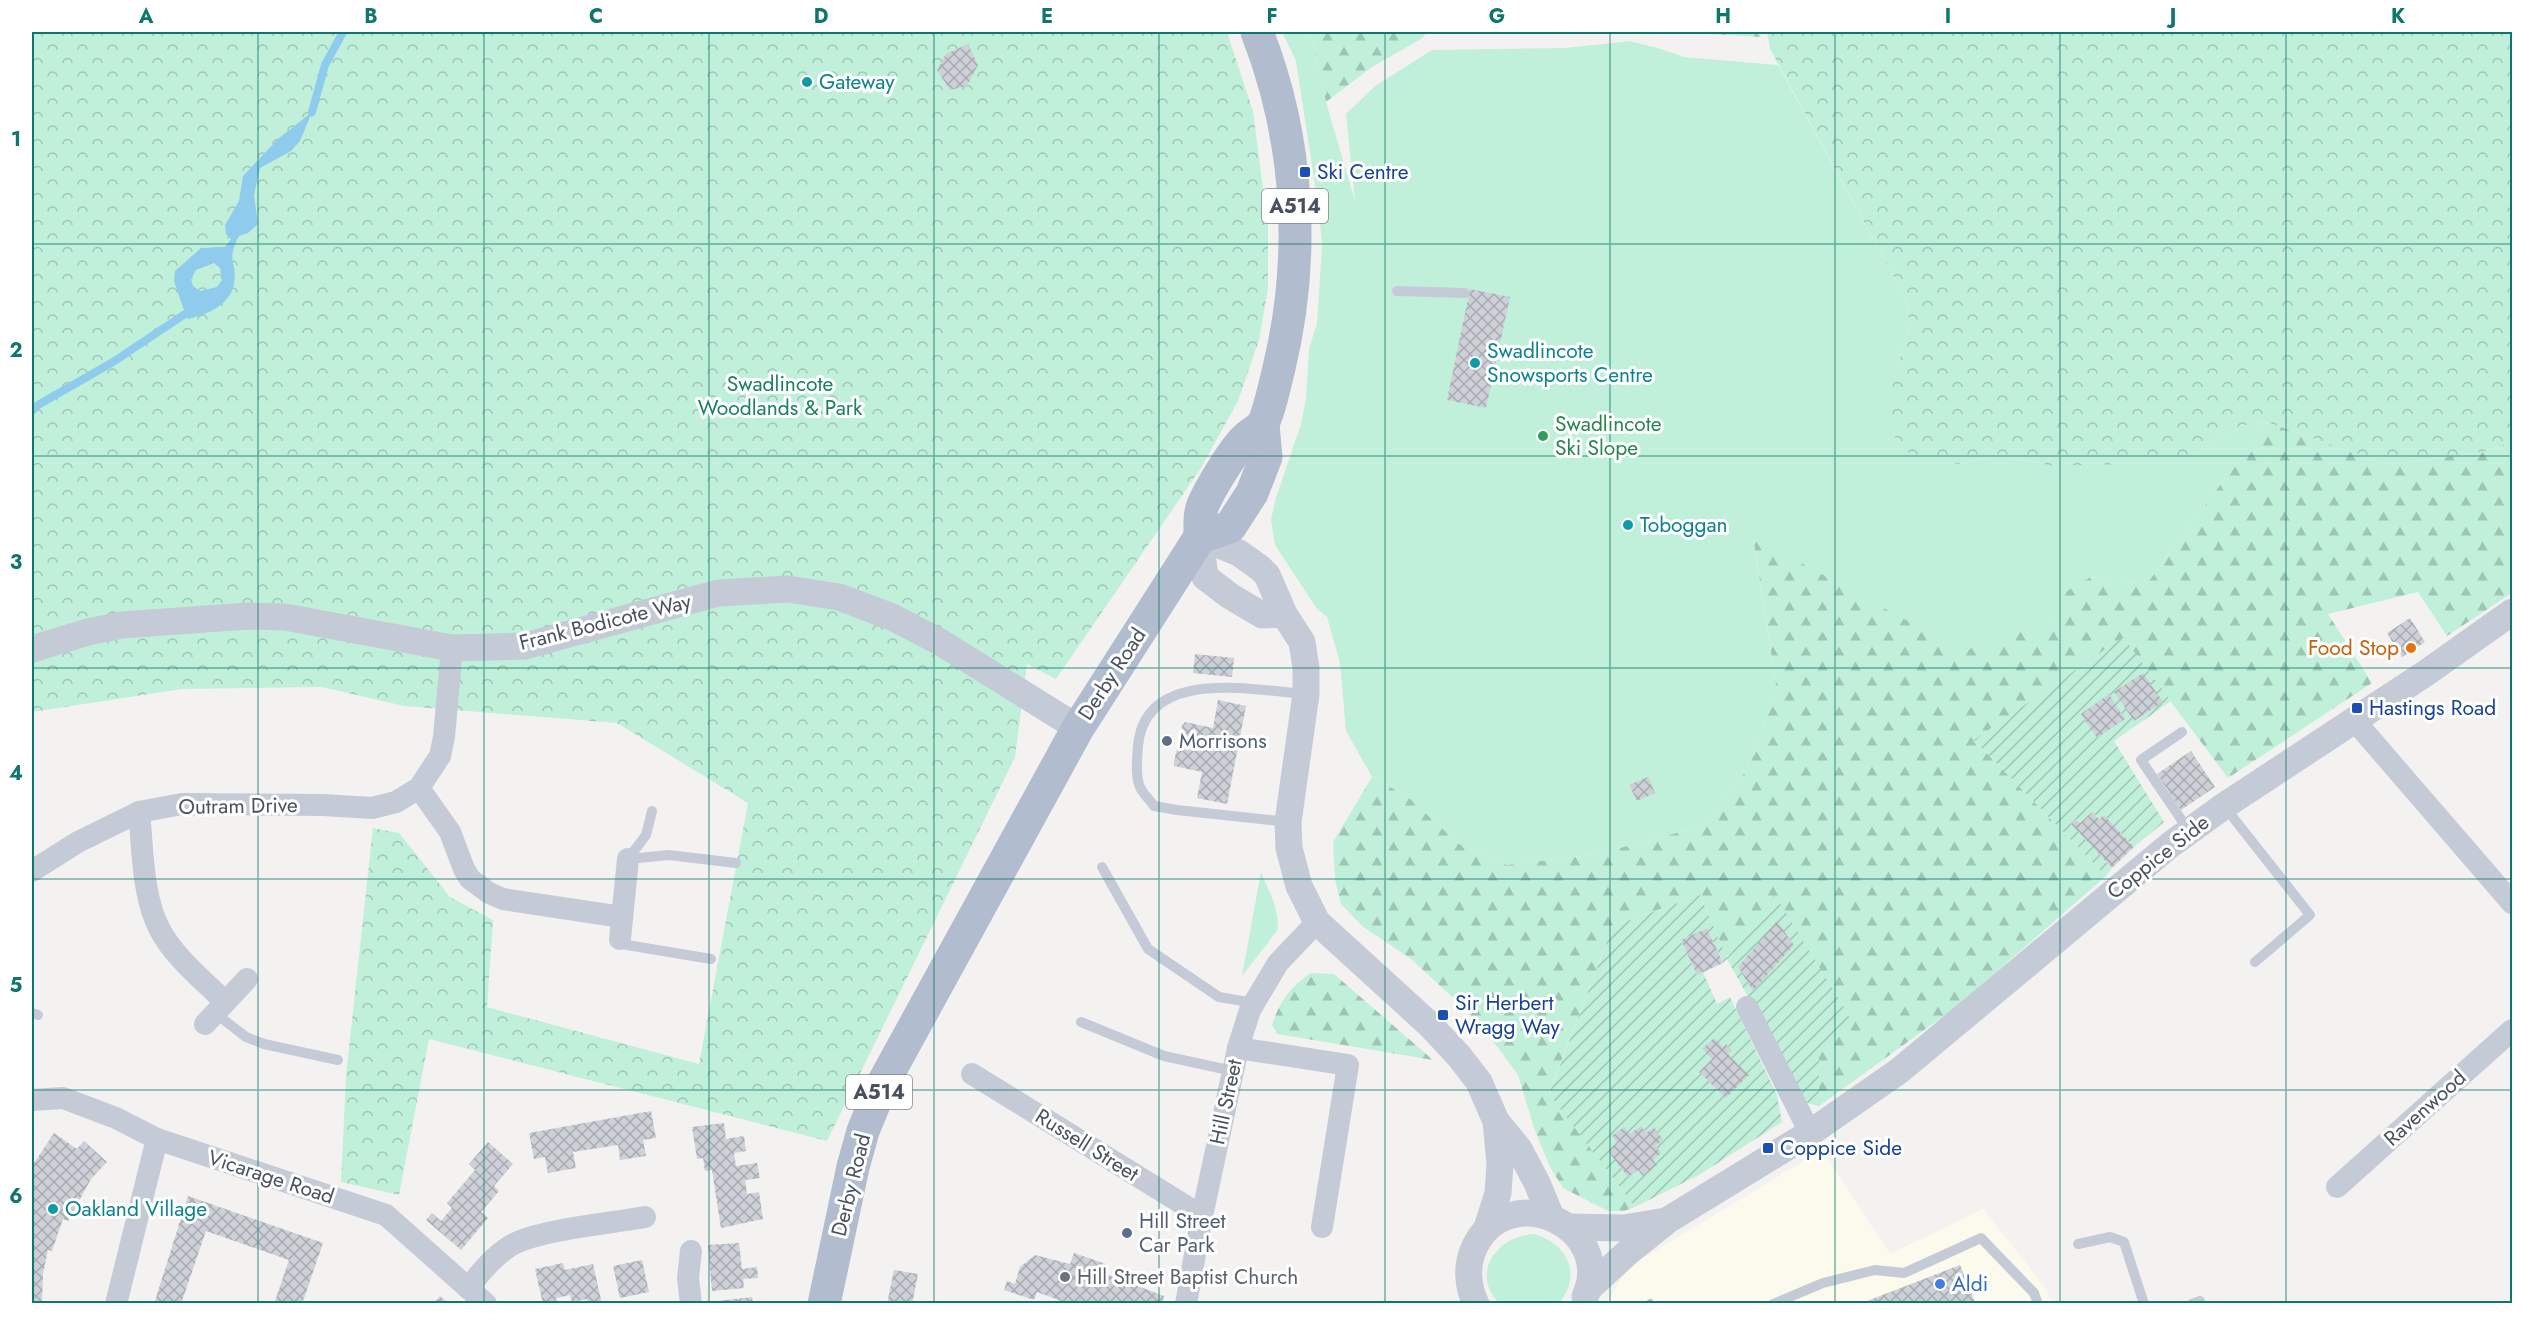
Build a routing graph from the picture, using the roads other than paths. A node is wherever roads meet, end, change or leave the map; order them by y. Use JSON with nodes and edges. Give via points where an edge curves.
{"nodes":[{"id":1,"x":1257,"y":32,"type":"edge"},
{"id":2,"x":1397,"y":291,"type":"dead end"},
{"id":3,"x":1465,"y":293,"type":"dead end"},
{"id":4,"x":1200,"y":537,"type":"junction"},
{"id":5,"x":2512,"y":612,"type":"edge"},
{"id":6,"x":1284,"y":614,"type":"junction"},
{"id":7,"x":452,"y":648,"type":"junction"},
{"id":8,"x":32,"y":649,"type":"edge"},
{"id":9,"x":1306,"y":694,"type":"junction"},
{"id":10,"x":2354,"y":720,"type":"junction"},
{"id":11,"x":1078,"y":728,"type":"junction"},
{"id":12,"x":2182,"y":732,"type":"dead end"},
{"id":13,"x":419,"y":788,"type":"junction"},
{"id":14,"x":2223,"y":806,"type":"junction"},
{"id":15,"x":652,"y":811,"type":"dead end"},
{"id":16,"x":139,"y":812,"type":"junction"},
{"id":17,"x":1288,"y":822,"type":"junction"},
{"id":18,"x":2189,"y":831,"type":"junction"},
{"id":19,"x":628,"y":859,"type":"junction"},
{"id":20,"x":736,"y":863,"type":"dead end"},
{"id":21,"x":1102,"y":867,"type":"dead end"},
{"id":22,"x":32,"y":871,"type":"edge"},
{"id":23,"x":2512,"y":903,"type":"edge"},
{"id":24,"x":1317,"y":922,"type":"junction"},
{"id":25,"x":621,"y":928,"type":"junction"},
{"id":26,"x":711,"y":959,"type":"dead end"},
{"id":27,"x":2255,"y":962,"type":"dead end"},
{"id":28,"x":247,"y":979,"type":"dead end"},
{"id":29,"x":1254,"y":1003,"type":"junction"},
{"id":30,"x":1747,"y":1007,"type":"dead end"},
{"id":31,"x":215,"y":1013,"type":"junction"},
{"id":32,"x":1082,"y":1022,"type":"dead end"},
{"id":33,"x":2512,"y":1029,"type":"edge"},
{"id":34,"x":1238,"y":1048,"type":"junction"},
{"id":35,"x":338,"y":1060,"type":"dead end"},
{"id":36,"x":1233,"y":1071,"type":"junction"},
{"id":37,"x":972,"y":1074,"type":"dead end"},
{"id":38,"x":32,"y":1100,"type":"edge"},
{"id":39,"x":1496,"y":1121,"type":"junction"},
{"id":40,"x":1810,"y":1133,"type":"junction"},
{"id":41,"x":157,"y":1139,"type":"junction"},
{"id":42,"x":2337,"y":1187,"type":"dead end"},
{"id":43,"x":1202,"y":1216,"type":"junction"},
{"id":44,"x":645,"y":1217,"type":"dead end"},
{"id":45,"x":1668,"y":1220,"type":"junction"},
{"id":46,"x":1560,"y":1222,"type":"junction"},
{"id":47,"x":1322,"y":1227,"type":"dead end"},
{"id":48,"x":1487,"y":1228,"type":"junction"},
{"id":49,"x":2078,"y":1244,"type":"dead end"},
{"id":50,"x":691,"y":1251,"type":"dead end"},
{"id":51,"x":468,"y":1288,"type":"junction"},
{"id":52,"x":1586,"y":1296,"type":"edge"},
{"id":53,"x":1475,"y":1303,"type":"edge"},
{"id":54,"x":116,"y":1304,"type":"edge"},
{"id":55,"x":486,"y":1304,"type":"edge"},
{"id":56,"x":691,"y":1304,"type":"edge"},
{"id":57,"x":824,"y":1304,"type":"edge"},
{"id":58,"x":1186,"y":1304,"type":"edge"},
{"id":59,"x":1773,"y":1304,"type":"edge"},
{"id":60,"x":2038,"y":1304,"type":"edge"},
{"id":61,"x":2144,"y":1304,"type":"edge"}],
"edges":[{"from":1,"to":4,"type":"main road","name":"Derby Road","number":"A514","via":[[1270,65],[1292,171],[1296,248],[1293,296],[1286,341],[1263,425],[1244,440],[1202,507]]},
{"from":2,"to":3,"type":"lane"},
{"from":4,"to":6,"type":"street","via":[[1239,553],[1260,568]]},
{"from":4,"to":6,"type":"street","via":[[1205,577],[1262,615]]},
{"from":4,"to":11,"type":"main road","name":"Derby Road","number":"A514"},
{"from":5,"to":10,"type":"street","name":"Coppice Side"},
{"from":6,"to":9,"type":"street","via":[[1302,642]]},
{"from":7,"to":8,"type":"street","name":"Frank Bodicote Way","via":[[285,617],[248,616],[122,625]]},
{"from":7,"to":11,"type":"street","name":"Frank Bodicote Way","via":[[525,646],[718,593],[788,590],[839,597],[892,617],[940,642]]},
{"from":7,"to":13,"type":"street","via":[[440,756]]},
{"from":9,"to":17,"type":"street"},
{"from":9,"to":17,"type":"lane","via":[[1217,687],[1175,694],[1150,710],[1139,730],[1140,787],[1154,806]]},
{"from":10,"to":14,"type":"street","name":"Coppice Side"},
{"from":10,"to":23,"type":"street"},
{"from":11,"to":57,"type":"main road","name":"Derby Road","number":"A514","via":[[882,1085],[853,1167]]},
{"from":12,"to":18,"type":"lane","via":[[2141,760]]},
{"from":13,"to":16,"type":"street","name":"Outram Drive","via":[[396,802],[372,808],[182,804]]},
{"from":13,"to":25,"type":"street","via":[[450,832],[467,874],[489,893]]},
{"from":14,"to":18,"type":"street","name":"Coppice Side"},
{"from":14,"to":27,"type":"lane","via":[[2310,915]]},
{"from":15,"to":19,"type":"lane","via":[[646,835]]},
{"from":16,"to":22,"type":"street","name":"Outram Drive","via":[[78,842]]},
{"from":16,"to":31,"type":"street","via":[[153,911],[161,931]]},
{"from":17,"to":24,"type":"street","via":[[1289,848],[1299,886]]},
{"from":18,"to":40,"type":"street","name":"Coppice Side","via":[[1899,1071]]},
{"from":19,"to":20,"type":"lane","via":[[669,855]]},
{"from":19,"to":25,"type":"street"},
{"from":21,"to":29,"type":"lane","via":[[1148,949],[1219,997]]},
{"from":24,"to":29,"type":"street","name":"Hill Street","via":[[1278,963]]},
{"from":24,"to":39,"type":"street","via":[[1459,1056],[1479,1082]]},
{"from":25,"to":26,"type":"lane","via":[[627,945]]},
{"from":28,"to":31,"type":"street"},
{"from":29,"to":34,"type":"street","name":"Hill Street"},
{"from":30,"to":40,"type":"street"},
{"from":31,"to":35,"type":"lane","via":[[246,1037],[264,1044]]},
{"from":32,"to":36,"type":"lane","via":[[1164,1056]]},
{"from":33,"to":42,"type":"street","name":"Ravenwood"},
{"from":34,"to":36,"type":"street","name":"Hill Street"},
{"from":34,"to":47,"type":"street","via":[[1348,1065]]},
{"from":36,"to":43,"type":"street","name":"Hill Street"},
{"from":37,"to":43,"type":"street","name":"Russell Street"},
{"from":38,"to":41,"type":"street","name":"Vicarage Road","via":[[63,1098]]},
{"from":39,"to":46,"type":"street","via":[[1519,1149]]},
{"from":39,"to":48,"type":"street","via":[[1498,1193]]},
{"from":40,"to":45,"type":"street","name":"Coppice Side"},
{"from":41,"to":51,"type":"street","name":"Vicarage Road","via":[[387,1215]]},
{"from":41,"to":54,"type":"street"},
{"from":43,"to":58,"type":"street","name":"Hill Street"},
{"from":44,"to":51,"type":"street","via":[[538,1235],[512,1244],[490,1261]]},
{"from":45,"to":46,"type":"street","name":"Coppice Side","via":[[1624,1228]]},
{"from":45,"to":52,"type":"street","name":"Coppice Side","via":[[1627,1253]]},
{"from":46,"to":48,"type":"street","name":"Coppice Side","via":[[1535,1212],[1513,1214]]},
{"from":46,"to":52,"type":"street","via":[[1583,1243],[1588,1254],[1591,1275]]},
{"from":48,"to":53,"type":"street","via":[[1470,1256],[1469,1284]]},
{"from":49,"to":61,"type":"lane","via":[[2110,1237],[2124,1242]]},
{"from":50,"to":56,"type":"street"},
{"from":51,"to":55,"type":"street","name":"Vicarage Road"},
{"from":59,"to":60,"type":"lane","via":[[1823,1283],[1875,1270],[1904,1273],[1981,1238],[2034,1293]]}]}
